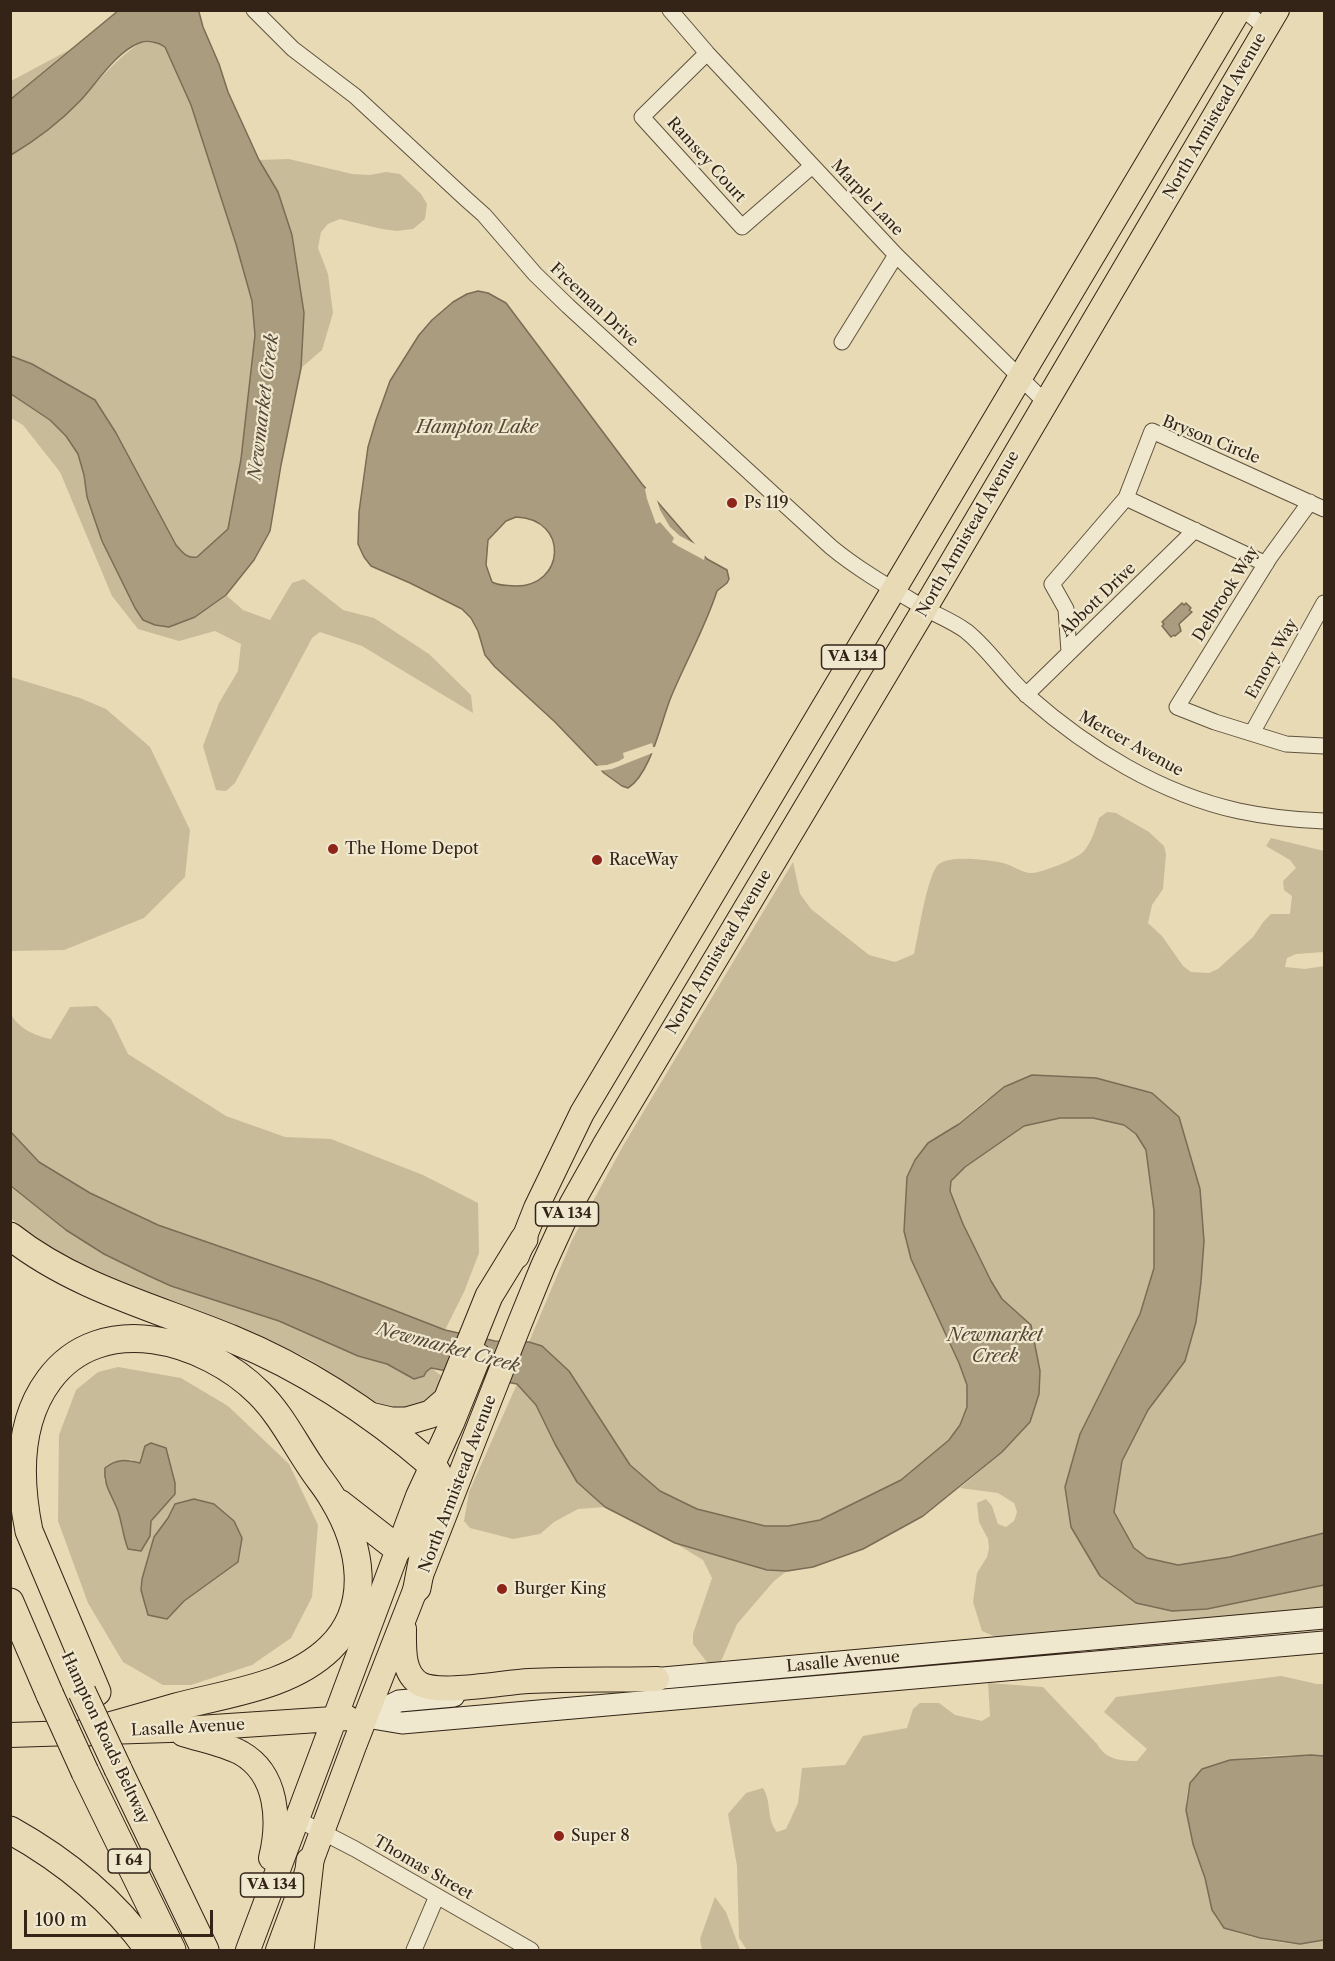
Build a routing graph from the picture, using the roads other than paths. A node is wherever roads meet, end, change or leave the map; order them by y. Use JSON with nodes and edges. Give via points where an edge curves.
{"nodes":[{"id":1,"x":254,"y":10,"type":"edge"},
{"id":2,"x":670,"y":10,"type":"edge"},
{"id":3,"x":1239,"y":10,"type":"edge"},
{"id":4,"x":1244,"y":10,"type":"edge"},
{"id":5,"x":1271,"y":19,"type":"edge"},
{"id":6,"x":707,"y":53,"type":"junction"},
{"id":7,"x":812,"y":166,"type":"junction"},
{"id":8,"x":896,"y":255,"type":"junction"},
{"id":9,"x":842,"y":342,"type":"dead end"},
{"id":10,"x":1020,"y":380,"type":"junction"},
{"id":11,"x":1045,"y":402,"type":"junction"},
{"id":12,"x":1126,"y":498,"type":"junction"},
{"id":13,"x":1310,"y":502,"type":"junction"},
{"id":14,"x":1324,"y":509,"type":"edge"},
{"id":15,"x":1195,"y":530,"type":"junction"},
{"id":16,"x":1266,"y":564,"type":"junction"},
{"id":17,"x":894,"y":589,"type":"junction"},
{"id":18,"x":1324,"y":603,"type":"edge"},
{"id":19,"x":925,"y":608,"type":"junction"},
{"id":20,"x":1070,"y":652,"type":"junction"},
{"id":21,"x":1026,"y":695,"type":"junction"},
{"id":22,"x":1252,"y":734,"type":"junction"},
{"id":23,"x":1324,"y":747,"type":"edge"},
{"id":24,"x":1324,"y":821,"type":"edge"},
{"id":25,"x":10,"y":1236,"type":"edge"},
{"id":26,"x":524,"y":1239,"type":"joint"},
{"id":27,"x":462,"y":1384,"type":"junction"},
{"id":28,"x":368,"y":1415,"type":"junction"},
{"id":29,"x":432,"y":1465,"type":"junction"},
{"id":30,"x":333,"y":1498,"type":"junction"},
{"id":31,"x":10,"y":1523,"type":"edge"},
{"id":32,"x":398,"y":1549,"type":"junction"},
{"id":33,"x":417,"y":1588,"type":"junction"},
{"id":34,"x":10,"y":1602,"type":"edge"},
{"id":35,"x":1324,"y":1618,"type":"edge"},
{"id":36,"x":404,"y":1621,"type":"junction"},
{"id":37,"x":1324,"y":1642,"type":"edge"},
{"id":38,"x":657,"y":1679,"type":"junction"},
{"id":39,"x":90,"y":1692,"type":"junction"},
{"id":40,"x":366,"y":1717,"type":"junction"},
{"id":41,"x":336,"y":1718,"type":"junction"},
{"id":42,"x":170,"y":1730,"type":"junction"},
{"id":43,"x":84,"y":1734,"type":"junction"},
{"id":44,"x":10,"y":1735,"type":"edge"},
{"id":45,"x":297,"y":1819,"type":"junction"},
{"id":46,"x":10,"y":1830,"type":"edge"},
{"id":47,"x":321,"y":1832,"type":"junction"},
{"id":48,"x":310,"y":1861,"type":"junction"},
{"id":49,"x":437,"y":1896,"type":"junction"},
{"id":50,"x":261,"y":1915,"type":"junction"},
{"id":51,"x":149,"y":1950,"type":"edge"},
{"id":52,"x":172,"y":1950,"type":"edge"},
{"id":53,"x":205,"y":1950,"type":"edge"},
{"id":54,"x":248,"y":1950,"type":"edge"},
{"id":55,"x":278,"y":1950,"type":"edge"},
{"id":56,"x":300,"y":1950,"type":"edge"},
{"id":57,"x":414,"y":1950,"type":"edge"},
{"id":58,"x":531,"y":1950,"type":"edge"}],
"edges":[{"from":1,"to":17,"type":"street","name":"Freeman Drive","via":[[293,49],[355,96],[484,215],[535,274],[778,500],[843,557]]},
{"from":2,"to":6,"type":"street","name":"Marple Lane"},
{"from":3,"to":10,"type":"main road","name":"North Armistead Avenue","number":"VA 134"},
{"from":4,"to":5,"type":"street"},
{"from":5,"to":11,"type":"main road","name":"North Armistead Avenue","number":"VA 134"},
{"from":6,"to":7,"type":"street","name":"Marple Lane"},
{"from":6,"to":7,"type":"street","name":"Ramsey Court","via":[[642,117],[742,226]]},
{"from":7,"to":8,"type":"street","name":"Marple Lane"},
{"from":8,"to":9,"type":"street"},
{"from":8,"to":10,"type":"street","name":"Marple Lane"},
{"from":10,"to":11,"type":"street","name":"Marple Lane"},
{"from":10,"to":17,"type":"main road","name":"North Armistead Avenue","number":"VA 134"},
{"from":11,"to":19,"type":"main road","name":"North Armistead Avenue","number":"VA 134"},
{"from":12,"to":13,"type":"street","name":"Bryson Circle","via":[[1152,431]]},
{"from":12,"to":15,"type":"street"},
{"from":12,"to":20,"type":"street","name":"Bryson Circle","via":[[1052,584],[1065,609]]},
{"from":13,"to":14,"type":"street","name":"Bryson Circle"},
{"from":13,"to":16,"type":"street","name":"Delbrook Way"},
{"from":15,"to":16,"type":"street"},
{"from":15,"to":20,"type":"street","name":"Abbott Drive"},
{"from":16,"to":22,"type":"street","name":"Delbrook Way","via":[[1177,708]]},
{"from":17,"to":19,"type":"street","name":"Freeman Drive"},
{"from":17,"to":26,"type":"main road","name":"North Armistead Avenue","number":"VA 134","via":[[582,1113]]},
{"from":18,"to":22,"type":"street","name":"Emory Way"},
{"from":19,"to":21,"type":"street","name":"Mercer Avenue","via":[[979,642]]},
{"from":19,"to":33,"type":"main road","name":"North Armistead Avenue","number":"VA 134","via":[[572,1203],[519,1325]]},
{"from":20,"to":21,"type":"street","name":"Abbott Drive"},
{"from":21,"to":24,"type":"street","name":"Mercer Avenue","via":[[1072,734],[1182,793],[1238,811]]},
{"from":22,"to":23,"type":"street","via":[[1286,744]]},
{"from":25,"to":28,"type":"highway","via":[[30,1252],[95,1287],[269,1356]]},
{"from":26,"to":27,"type":"highway","via":[[489,1296],[488,1315]]},
{"from":27,"to":28,"type":"highway","via":[[440,1407],[418,1419],[391,1421]]},
{"from":27,"to":29,"type":"main road","name":"North Armistead Avenue","number":"VA 134"},
{"from":28,"to":29,"type":"highway"},
{"from":29,"to":32,"type":"main road","name":"North Armistead Avenue","number":"VA 134"},
{"from":29,"to":33,"type":"highway","via":[[440,1488]]},
{"from":30,"to":32,"type":"highway"},
{"from":30,"to":39,"type":"highway","via":[[277,1413],[235,1373],[213,1359],[169,1343],[137,1338],[113,1339],[71,1357],[56,1370],[33,1408],[26,1433],[22,1484],[30,1531]]},
{"from":30,"to":43,"type":"highway","via":[[354,1542],[359,1579],[348,1624],[331,1647],[306,1667],[278,1680]]},
{"from":31,"to":39,"type":"highway","name":"Hampton Roads Beltway","number":"I 64"},
{"from":32,"to":41,"type":"main road","name":"North Armistead Avenue","number":"VA 134"},
{"from":33,"to":36,"type":"main road","name":"North Armistead Avenue","number":"VA 134"},
{"from":34,"to":52,"type":"highway","name":"Hampton Roads Beltway","number":"I 64","bridge":true,"via":[[85,1772]]},
{"from":35,"to":38,"type":"main road","name":"Lasalle Avenue"},
{"from":36,"to":38,"type":"main road","via":[[404,1656],[408,1667],[417,1681],[429,1687]]},
{"from":36,"to":40,"type":"main road","name":"North Armistead Avenue","number":"VA 134"},
{"from":37,"to":40,"type":"main road","name":"Lasalle Avenue","via":[[402,1723]]},
{"from":38,"to":40,"type":"main road","name":"Lasalle Avenue","via":[[399,1701]]},
{"from":39,"to":53,"type":"highway","name":"Hampton Roads Beltway","number":"I 64","bridge":true,"via":[[154,1845]]},
{"from":40,"to":41,"type":"main road","name":"Lasalle Avenue"},
{"from":40,"to":47,"type":"main road","name":"North Armistead Avenue","number":"VA 134"},
{"from":41,"to":42,"type":"main road","name":"Lasalle Avenue"},
{"from":41,"to":45,"type":"main road","name":"North Armistead Avenue","number":"VA 134"},
{"from":42,"to":43,"type":"main road","name":"Lasalle Avenue"},
{"from":42,"to":50,"type":"main road","via":[[249,1758],[270,1788],[277,1816],[276,1832]]},
{"from":43,"to":44,"type":"main road","name":"Lasalle Avenue"},
{"from":45,"to":47,"type":"street","name":"Thomas Street"},
{"from":45,"to":50,"type":"main road","name":"North Armistead Avenue","number":"VA 134"},
{"from":46,"to":51,"type":"highway","via":[[43,1848],[87,1882]]},
{"from":47,"to":48,"type":"main road","name":"North Armistead Avenue","number":"VA 134"},
{"from":47,"to":49,"type":"street","name":"Thomas Street"},
{"from":48,"to":55,"type":"main road","name":"North Armistead Avenue","number":"VA 134"},
{"from":48,"to":56,"type":"highway"},
{"from":49,"to":57,"type":"street"},
{"from":49,"to":58,"type":"street","name":"Thomas Street"},
{"from":50,"to":54,"type":"main road","name":"North Armistead Avenue","number":"VA 134"}]}
